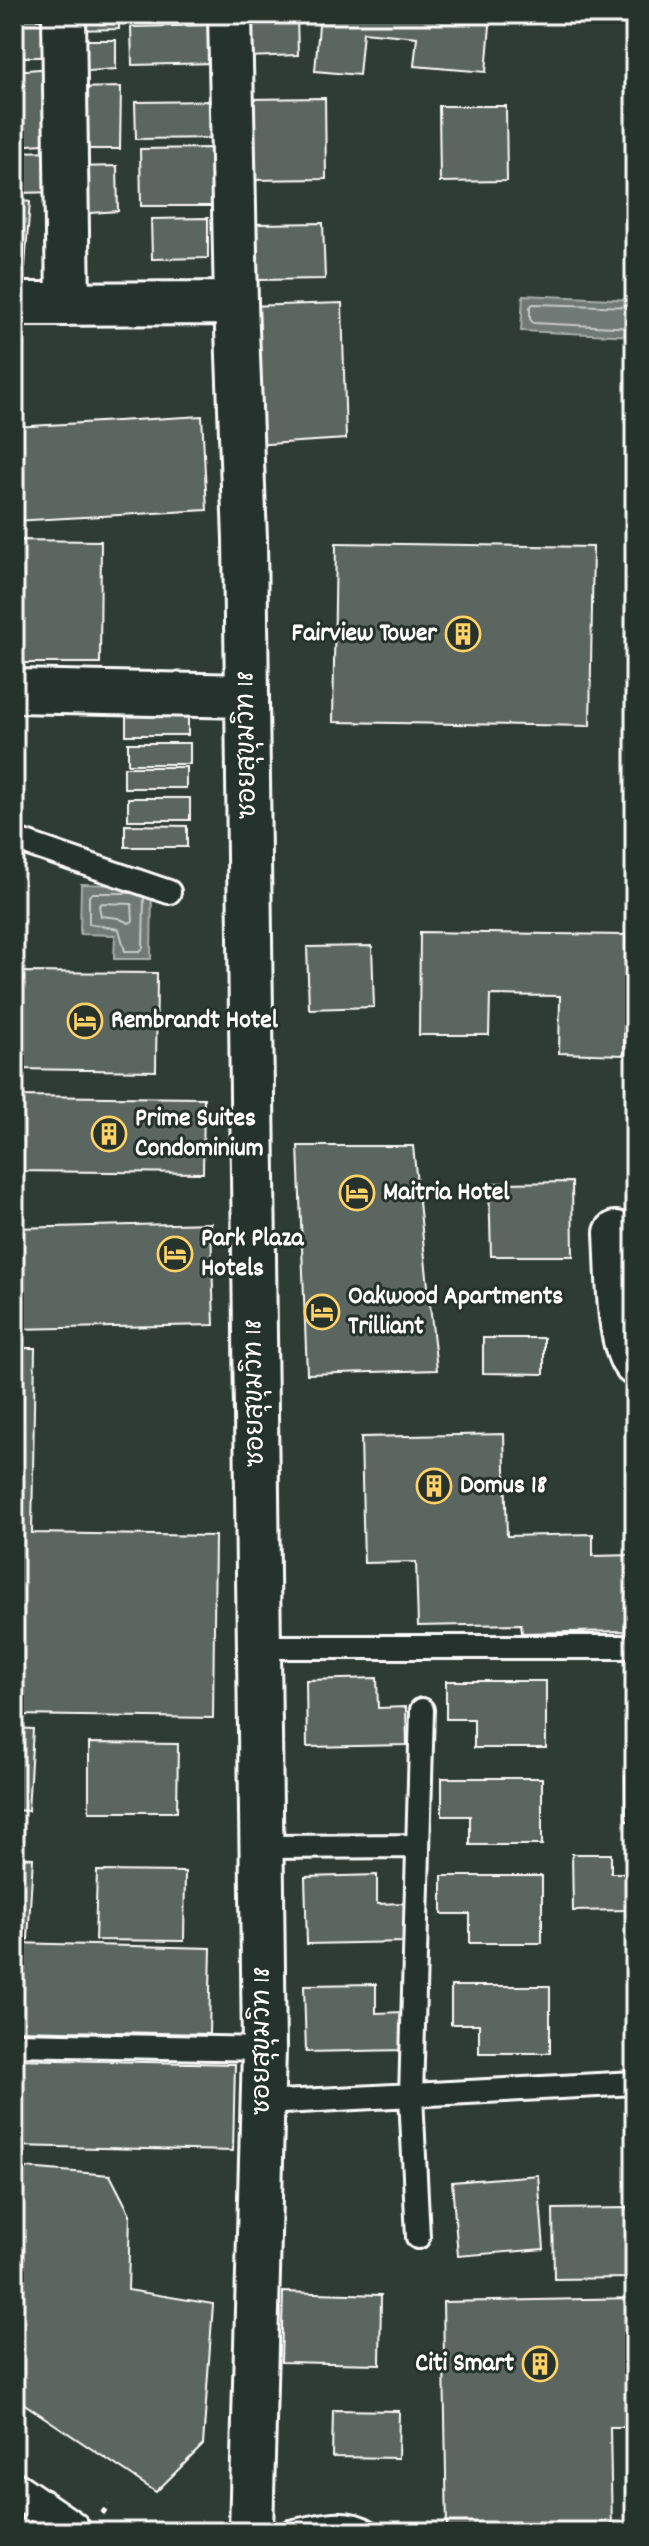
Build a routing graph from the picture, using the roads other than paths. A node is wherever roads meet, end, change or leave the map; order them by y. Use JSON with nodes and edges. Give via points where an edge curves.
{"nodes":[{"id":1,"x":64,"y":14,"type":"edge"},
{"id":2,"x":230,"y":14,"type":"edge"},
{"id":3,"x":236,"y":303,"type":"junction"},
{"id":4,"x":14,"y":304,"type":"edge"},
{"id":5,"x":68,"y":304,"type":"junction"},
{"id":6,"x":14,"y":691,"type":"edge"},
{"id":7,"x":247,"y":696,"type":"junction"},
{"id":8,"x":14,"y":839,"type":"edge"},
{"id":9,"x":169,"y":892,"type":"dead end"},
{"id":10,"x":616,"y":1233,"type":"dead end"},
{"id":11,"x":635,"y":1364,"type":"edge"},
{"id":12,"x":259,"y":1647,"type":"junction"},
{"id":13,"x":635,"y":1647,"type":"edge"},
{"id":14,"x":422,"y":1710,"type":"dead end"},
{"id":15,"x":418,"y":1846,"type":"junction"},
{"id":16,"x":262,"y":1847,"type":"junction"},
{"id":17,"x":14,"y":2044,"type":"edge"},
{"id":18,"x":264,"y":2049,"type":"junction"},
{"id":19,"x":635,"y":2083,"type":"edge"},
{"id":20,"x":411,"y":2096,"type":"junction"},
{"id":21,"x":263,"y":2103,"type":"junction"},
{"id":22,"x":418,"y":2237,"type":"dead end"},
{"id":23,"x":14,"y":2495,"type":"edge"},
{"id":24,"x":68,"y":2532,"type":"edge"},
{"id":25,"x":251,"y":2532,"type":"edge"},
{"id":26,"x":290,"y":2532,"type":"edge"},
{"id":27,"x":369,"y":2532,"type":"edge"}],
"edges":[{"from":1,"to":5,"type":"street"},
{"from":2,"to":3,"type":"street","name":"ซอยสุขุมวิท 18"},
{"from":3,"to":5,"type":"street"},
{"from":3,"to":7,"type":"street","name":"ซอยสุขุมวิท 18"},
{"from":4,"to":5,"type":"street"},
{"from":6,"to":7,"type":"street"},
{"from":7,"to":12,"type":"street","name":"ซอยสุขุมวิท 18"},
{"from":8,"to":9,"type":"lane"},
{"from":10,"to":11,"type":"street","via":[[623,1330],[628,1357]]},
{"from":12,"to":13,"type":"lane"},
{"from":12,"to":16,"type":"street","name":"ซอยสุขุมวิท 18"},
{"from":14,"to":15,"type":"lane"},
{"from":15,"to":16,"type":"lane"},
{"from":15,"to":20,"type":"lane"},
{"from":16,"to":18,"type":"street","name":"ซอยสุขุมวิท 18"},
{"from":17,"to":18,"type":"lane"},
{"from":18,"to":21,"type":"street","name":"ซอยสุขุมวิท 18"},
{"from":19,"to":20,"type":"lane"},
{"from":20,"to":21,"type":"lane"},
{"from":20,"to":22,"type":"lane"},
{"from":21,"to":25,"type":"street","name":"ซอยสุขุมวิท 18"},
{"from":23,"to":24,"type":"main road"},
{"from":26,"to":27,"type":"lane","via":[[350,2523]]}]}
